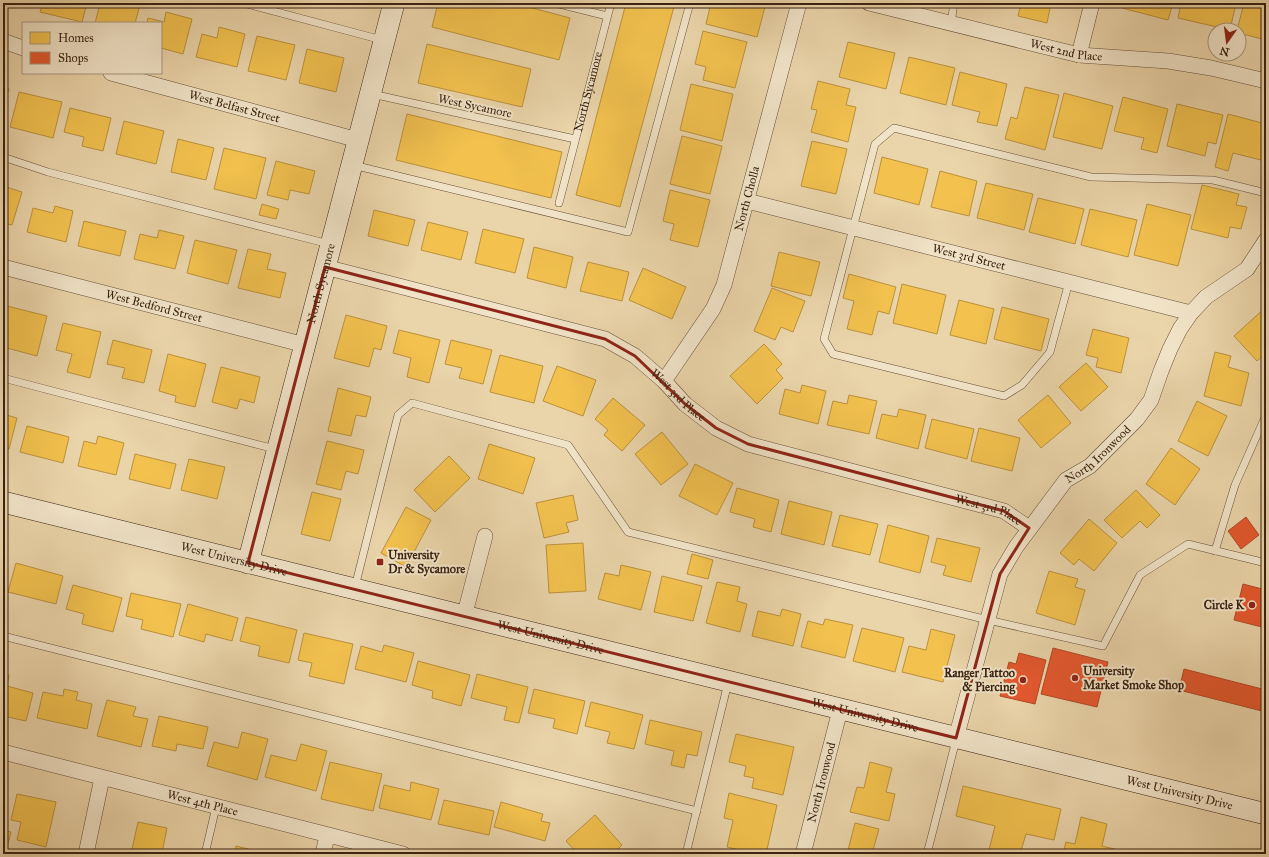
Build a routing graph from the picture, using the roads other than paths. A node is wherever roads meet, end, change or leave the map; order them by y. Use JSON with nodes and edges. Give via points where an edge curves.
{"nodes":[{"id":1,"x":243,"y":3,"type":"edge"},
{"id":2,"x":394,"y":3,"type":"edge"},
{"id":3,"x":555,"y":3,"type":"edge"},
{"id":4,"x":611,"y":3,"type":"edge"},
{"id":5,"x":690,"y":3,"type":"edge"},
{"id":6,"x":800,"y":3,"type":"edge"},
{"id":7,"x":869,"y":3,"type":"edge"},
{"id":8,"x":954,"y":3,"type":"edge"},
{"id":9,"x":1092,"y":3,"type":"edge"},
{"id":10,"x":607,"y":16,"type":"junction"},
{"id":11,"x":951,"y":23,"type":"junction"},
{"id":12,"x":3,"y":41,"type":"edge"},
{"id":13,"x":384,"y":41,"type":"junction"},
{"id":14,"x":22,"y":48,"type":"edge"},
{"id":15,"x":1079,"y":55,"type":"junction"},
{"id":16,"x":114,"y":74,"type":"edge"},
{"id":17,"x":1266,"y":81,"type":"edge"},
{"id":18,"x":370,"y":94,"type":"junction"},
{"id":19,"x":575,"y":139,"type":"junction"},
{"id":20,"x":358,"y":140,"type":"junction"},
{"id":21,"x":3,"y":157,"type":"edge"},
{"id":22,"x":352,"y":164,"type":"junction"},
{"id":23,"x":1266,"y":193,"type":"edge"},
{"id":24,"x":747,"y":201,"type":"junction"},
{"id":25,"x":559,"y":203,"type":"dead end"},
{"id":26,"x":853,"y":227,"type":"junction"},
{"id":27,"x":1266,"y":240,"type":"edge"},
{"id":28,"x":331,"y":244,"type":"junction"},
{"id":29,"x":3,"y":267,"type":"edge"},
{"id":30,"x":325,"y":267,"type":"junction"},
{"id":31,"x":1069,"y":282,"type":"junction"},
{"id":32,"x":1191,"y":313,"type":"junction"},
{"id":33,"x":305,"y":345,"type":"junction"},
{"id":34,"x":3,"y":378,"type":"edge"},
{"id":35,"x":664,"y":381,"type":"junction"},
{"id":36,"x":1266,"y":415,"type":"edge"},
{"id":37,"x":277,"y":450,"type":"junction"},
{"id":38,"x":3,"y":502,"type":"edge"},
{"id":39,"x":1029,"y":528,"type":"junction"},
{"id":40,"x":485,"y":536,"type":"dead end"},
{"id":41,"x":1215,"y":551,"type":"junction"},
{"id":42,"x":248,"y":563,"type":"junction"},
{"id":43,"x":1266,"y":563,"type":"edge"},
{"id":44,"x":354,"y":590,"type":"junction"},
{"id":45,"x":464,"y":617,"type":"junction"},
{"id":46,"x":988,"y":620,"type":"junction"},
{"id":47,"x":3,"y":636,"type":"edge"},
{"id":48,"x":728,"y":682,"type":"junction"},
{"id":49,"x":840,"y":710,"type":"junction"},
{"id":50,"x":956,"y":738,"type":"junction"},
{"id":51,"x":3,"y":752,"type":"edge"},
{"id":52,"x":102,"y":778,"type":"junction"},
{"id":53,"x":216,"y":807,"type":"junction"},
{"id":54,"x":697,"y":811,"type":"junction"},
{"id":55,"x":1266,"y":814,"type":"edge"},
{"id":56,"x":327,"y":836,"type":"junction"},
{"id":57,"x":86,"y":854,"type":"edge"},
{"id":58,"x":205,"y":854,"type":"edge"},
{"id":59,"x":323,"y":854,"type":"edge"},
{"id":60,"x":403,"y":854,"type":"edge"},
{"id":61,"x":686,"y":854,"type":"edge"},
{"id":62,"x":803,"y":854,"type":"edge"},
{"id":63,"x":927,"y":854,"type":"edge"}],
"edges":[{"from":1,"to":13,"type":"lane"},
{"from":2,"to":13,"type":"main road","name":"North Sycamore"},
{"from":3,"to":10,"type":"lane"},
{"from":4,"to":10,"type":"lane","name":"North Sycamore"},
{"from":5,"to":22,"type":"lane","via":[[628,232]]},
{"from":6,"to":24,"type":"street","name":"North Cholla"},
{"from":7,"to":11,"type":"street","name":"West 2nd Place"},
{"from":8,"to":11,"type":"lane"},
{"from":9,"to":15,"type":"street"},
{"from":10,"to":19,"type":"lane","name":"North Sycamore"},
{"from":11,"to":15,"type":"street","name":"West 2nd Place"},
{"from":12,"to":14,"type":"street"},
{"from":13,"to":18,"type":"main road","name":"North Sycamore"},
{"from":15,"to":17,"type":"street","name":"West 2nd Place","via":[[1168,61]]},
{"from":16,"to":20,"type":"street","name":"West Belfast Street"},
{"from":18,"to":19,"type":"lane","name":"West Sycamore"},
{"from":18,"to":20,"type":"main road","name":"North Sycamore"},
{"from":19,"to":25,"type":"lane","name":"North Sycamore"},
{"from":20,"to":22,"type":"main road","name":"North Sycamore"},
{"from":21,"to":28,"type":"lane","via":[[48,172]]},
{"from":22,"to":28,"type":"main road","name":"North Sycamore"},
{"from":23,"to":26,"type":"lane","via":[[1213,180],[1091,177],[894,128],[875,144]]},
{"from":24,"to":26,"type":"street","name":"West 3rd Street"},
{"from":24,"to":35,"type":"street","name":"North Cholla","via":[[724,285],[713,309]]},
{"from":26,"to":31,"type":"street","name":"West 3rd Street"},
{"from":26,"to":31,"type":"lane","via":[[824,338],[833,354],[840,356],[1004,396],[1022,385],[1050,352]]},
{"from":27,"to":32,"type":"street","name":"North Ironwood","via":[[1247,269],[1206,297]]},
{"from":28,"to":30,"type":"main road","name":"North Sycamore"},
{"from":29,"to":33,"type":"street","name":"West Bedford Street"},
{"from":30,"to":33,"type":"main road","name":"North Sycamore"},
{"from":30,"to":35,"type":"street","name":"West 3rd Place","via":[[605,339],[634,356]]},
{"from":31,"to":32,"type":"street","name":"West 3rd Street"},
{"from":32,"to":39,"type":"street","name":"North Ironwood","via":[[1170,349],[1151,400],[1137,419],[1090,466],[1066,480]]},
{"from":33,"to":37,"type":"main road","name":"North Sycamore"},
{"from":34,"to":37,"type":"lane"},
{"from":35,"to":39,"type":"street","name":"West 3rd Place","via":[[686,404],[716,428],[748,444],[1004,511]]},
{"from":36,"to":41,"type":"lane","via":[[1235,485]]},
{"from":37,"to":42,"type":"main road","name":"North Sycamore"},
{"from":38,"to":42,"type":"main road","name":"West University Drive"},
{"from":39,"to":46,"type":"street","name":"North Ironwood","via":[[1000,574]]},
{"from":40,"to":45,"type":"street"},
{"from":41,"to":43,"type":"lane"},
{"from":41,"to":46,"type":"lane","via":[[1188,544],[1140,575],[1103,646]]},
{"from":42,"to":44,"type":"main road","name":"West University Drive"},
{"from":44,"to":45,"type":"main road","name":"West University Drive"},
{"from":44,"to":46,"type":"lane","via":[[398,415],[412,403],[568,445],[628,532]]},
{"from":45,"to":48,"type":"main road","name":"West University Drive"},
{"from":46,"to":50,"type":"street","name":"North Ironwood"},
{"from":47,"to":54,"type":"lane"},
{"from":48,"to":49,"type":"main road","name":"West University Drive"},
{"from":48,"to":54,"type":"lane"},
{"from":49,"to":50,"type":"main road","name":"West University Drive"},
{"from":49,"to":62,"type":"street","name":"North Ironwood"},
{"from":50,"to":55,"type":"main road","name":"West University Drive"},
{"from":50,"to":63,"type":"lane"},
{"from":51,"to":52,"type":"street","name":"West 4th Place"},
{"from":52,"to":53,"type":"street","name":"West 4th Place"},
{"from":52,"to":57,"type":"street"},
{"from":53,"to":56,"type":"street","name":"West 4th Place"},
{"from":53,"to":58,"type":"lane"},
{"from":54,"to":61,"type":"lane"},
{"from":56,"to":59,"type":"street"},
{"from":56,"to":60,"type":"street","name":"West 4th Place"}]}
